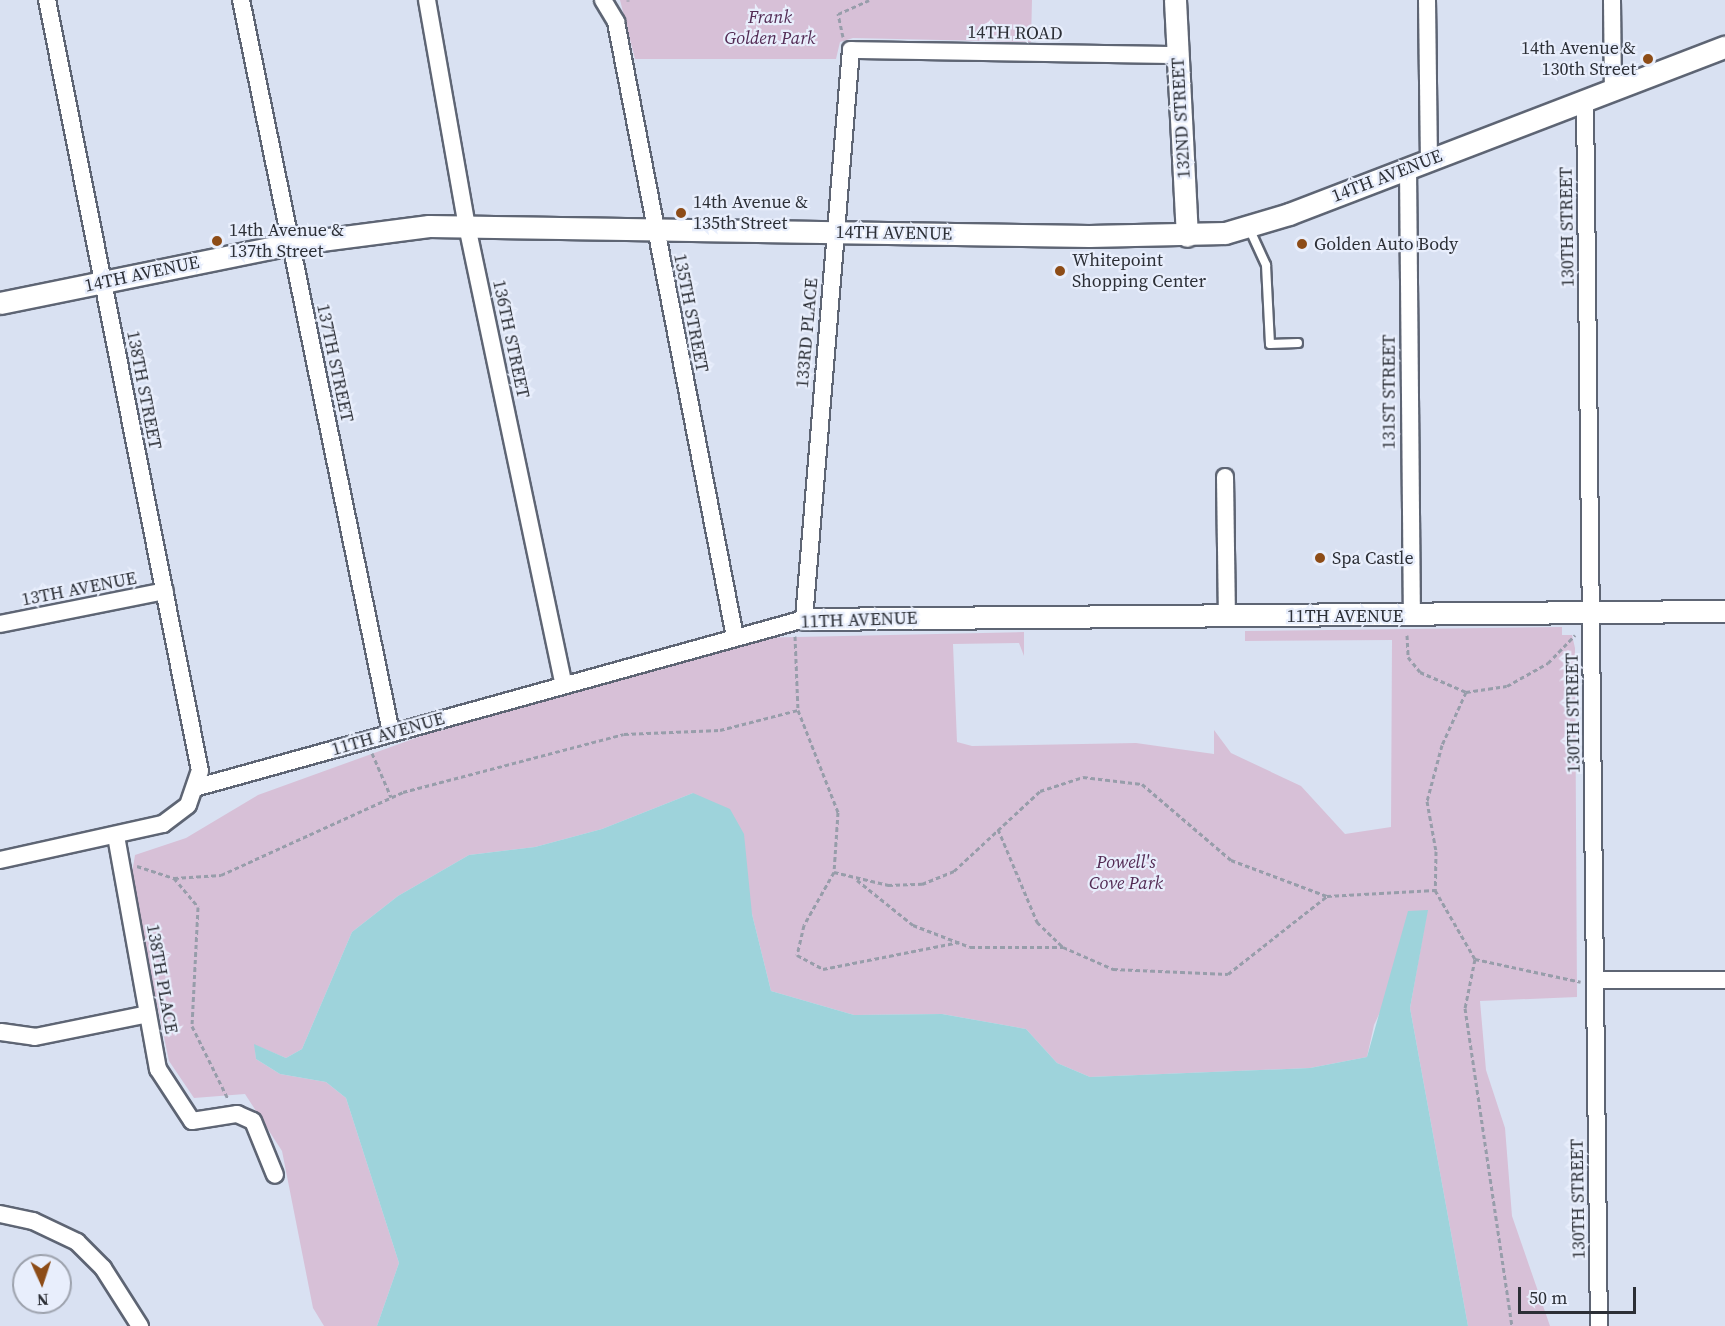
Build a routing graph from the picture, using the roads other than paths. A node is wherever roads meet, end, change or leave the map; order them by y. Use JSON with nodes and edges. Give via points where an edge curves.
{"nodes":[{"id":1,"x":47,"y":0,"type":"edge"},
{"id":2,"x":241,"y":0,"type":"edge"},
{"id":3,"x":427,"y":0,"type":"edge"},
{"id":4,"x":603,"y":0,"type":"edge"},
{"id":5,"x":1175,"y":0,"type":"edge"},
{"id":6,"x":1426,"y":0,"type":"edge"},
{"id":7,"x":1612,"y":0,"type":"edge"},
{"id":8,"x":847,"y":45,"type":"joint"},
{"id":9,"x":1725,"y":47,"type":"edge"},
{"id":10,"x":1178,"y":55,"type":"junction"},
{"id":11,"x":1613,"y":89,"type":"junction"},
{"id":12,"x":1585,"y":100,"type":"junction"},
{"id":13,"x":1429,"y":159,"type":"junction"},
{"id":14,"x":1408,"y":167,"type":"junction"},
{"id":15,"x":467,"y":226,"type":"junction"},
{"id":16,"x":1249,"y":228,"type":"junction"},
{"id":17,"x":655,"y":229,"type":"junction"},
{"id":18,"x":834,"y":232,"type":"junction"},
{"id":19,"x":1187,"y":236,"type":"junction"},
{"id":20,"x":290,"y":244,"type":"junction"},
{"id":21,"x":103,"y":282,"type":"junction"},
{"id":22,"x":0,"y":303,"type":"edge"},
{"id":23,"x":1299,"y":343,"type":"dead end"},
{"id":24,"x":1225,"y":477,"type":"dead end"},
{"id":25,"x":165,"y":591,"type":"junction"},
{"id":26,"x":1725,"y":611,"type":"edge"},
{"id":27,"x":1591,"y":613,"type":"junction"},
{"id":28,"x":1227,"y":615,"type":"junction"},
{"id":29,"x":798,"y":621,"type":"junction"},
{"id":30,"x":0,"y":624,"type":"edge"},
{"id":31,"x":1409,"y":626,"type":"junction"},
{"id":32,"x":735,"y":637,"type":"junction"},
{"id":33,"x":564,"y":685,"type":"junction"},
{"id":34,"x":391,"y":733,"type":"junction"},
{"id":35,"x":198,"y":787,"type":"junction"},
{"id":36,"x":117,"y":836,"type":"junction"},
{"id":37,"x":0,"y":860,"type":"edge"},
{"id":38,"x":1595,"y":980,"type":"junction"},
{"id":39,"x":1725,"y":980,"type":"edge"},
{"id":40,"x":148,"y":1014,"type":"junction"},
{"id":41,"x":1,"y":1032,"type":"edge"},
{"id":42,"x":274,"y":1175,"type":"dead end"},
{"id":43,"x":0,"y":1214,"type":"edge"},
{"id":44,"x":140,"y":1326,"type":"edge"},
{"id":45,"x":1599,"y":1326,"type":"edge"}],
"edges":[{"from":1,"to":21,"type":"street","name":"138TH STREET"},
{"from":2,"to":20,"type":"street","name":"137TH STREET"},
{"from":3,"to":15,"type":"street","name":"136TH STREET"},
{"from":4,"to":17,"type":"street","name":"135TH STREET","via":[[616,22]]},
{"from":5,"to":10,"type":"street","name":"132ND STREET"},
{"from":6,"to":13,"type":"street"},
{"from":7,"to":11,"type":"street"},
{"from":8,"to":10,"type":"street","name":"14TH ROAD"},
{"from":8,"to":18,"type":"street","name":"133RD PLACE"},
{"from":9,"to":11,"type":"street","name":"14TH AVENUE"},
{"from":10,"to":19,"type":"street","name":"132ND STREET"},
{"from":11,"to":12,"type":"street","name":"14TH AVENUE"},
{"from":12,"to":13,"type":"street","name":"14TH AVENUE"},
{"from":12,"to":27,"type":"street","name":"130TH STREET"},
{"from":13,"to":14,"type":"street","name":"14TH AVENUE"},
{"from":14,"to":16,"type":"street","name":"14TH AVENUE"},
{"from":14,"to":31,"type":"street","name":"131ST STREET"},
{"from":15,"to":17,"type":"street","name":"14TH AVENUE"},
{"from":15,"to":20,"type":"street","name":"14TH AVENUE","via":[[368,230]]},
{"from":15,"to":33,"type":"street","name":"136TH STREET"},
{"from":16,"to":19,"type":"street","name":"14TH AVENUE"},
{"from":16,"to":23,"type":"lane","via":[[1266,265],[1270,344]]},
{"from":17,"to":18,"type":"street","name":"14TH AVENUE"},
{"from":17,"to":32,"type":"street","name":"135TH STREET"},
{"from":18,"to":19,"type":"street","name":"14TH AVENUE"},
{"from":18,"to":29,"type":"street","name":"133RD PLACE"},
{"from":20,"to":21,"type":"street","name":"14TH AVENUE"},
{"from":20,"to":34,"type":"street","name":"137TH STREET"},
{"from":21,"to":22,"type":"street","name":"14TH AVENUE"},
{"from":21,"to":25,"type":"street","name":"138TH STREET"},
{"from":24,"to":28,"type":"street"},
{"from":25,"to":30,"type":"street","name":"13TH AVENUE"},
{"from":25,"to":35,"type":"street","name":"138TH STREET","via":[[198,757]]},
{"from":26,"to":27,"type":"street","name":"11TH AVENUE"},
{"from":27,"to":31,"type":"street","name":"11TH AVENUE"},
{"from":27,"to":38,"type":"street","name":"130TH STREET"},
{"from":28,"to":29,"type":"street","name":"11TH AVENUE"},
{"from":28,"to":31,"type":"street","name":"11TH AVENUE"},
{"from":29,"to":32,"type":"street","name":"11TH AVENUE"},
{"from":32,"to":33,"type":"street","name":"11TH AVENUE"},
{"from":33,"to":34,"type":"street","name":"11TH AVENUE"},
{"from":34,"to":35,"type":"street","name":"11TH AVENUE"},
{"from":35,"to":36,"type":"street","via":[[176,816]]},
{"from":36,"to":37,"type":"street"},
{"from":36,"to":40,"type":"street","name":"138TH PLACE"},
{"from":38,"to":39,"type":"street"},
{"from":38,"to":45,"type":"street","name":"130TH STREET"},
{"from":40,"to":41,"type":"street","via":[[35,1038]]},
{"from":40,"to":42,"type":"street","name":"138TH PLACE","via":[[158,1069],[192,1120],[237,1114],[253,1121],[262,1134]]},
{"from":43,"to":44,"type":"street","via":[[33,1221],[77,1242],[103,1268]]}]}
